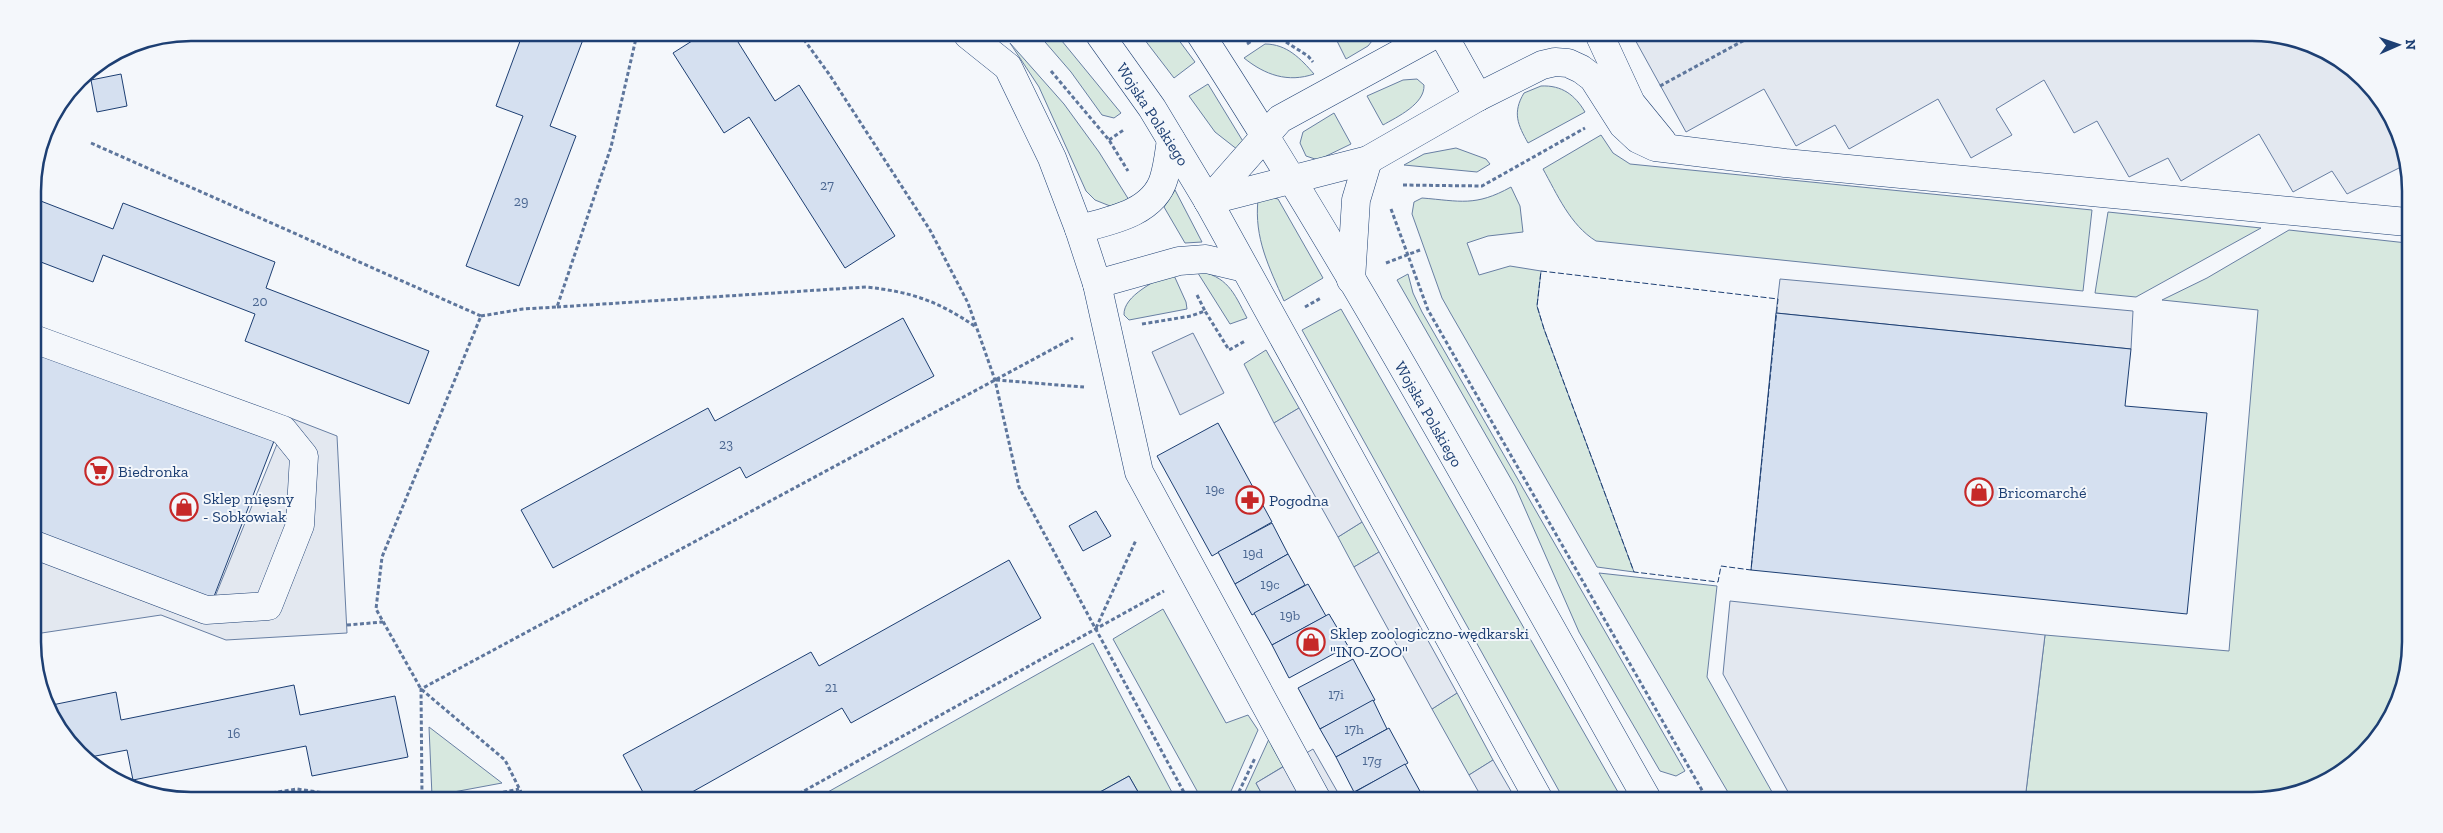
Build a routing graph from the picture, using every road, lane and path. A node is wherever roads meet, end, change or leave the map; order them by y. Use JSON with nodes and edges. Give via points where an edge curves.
{"nodes":[{"id":1,"x":1252,"y":41,"type":"edge"},
{"id":2,"x":1285,"y":41,"type":"edge"},
{"id":3,"x":1422,"y":41,"type":"edge"},
{"id":4,"x":1447,"y":41,"type":"edge"},
{"id":5,"x":1602,"y":41,"type":"edge"},
{"id":6,"x":635,"y":42,"type":"edge"},
{"id":7,"x":806,"y":42,"type":"edge"},
{"id":8,"x":977,"y":42,"type":"edge"},
{"id":9,"x":1105,"y":42,"type":"edge"},
{"id":10,"x":1205,"y":42,"type":"edge"},
{"id":11,"x":1219,"y":64,"type":"junction"},
{"id":12,"x":1046,"y":65,"type":"dead end"},
{"id":13,"x":1331,"y":91,"type":"junction"},
{"id":14,"x":1478,"y":97,"type":"junction"},
{"id":15,"x":1152,"y":108,"type":"junction"},
{"id":16,"x":1265,"y":136,"type":"junction"},
{"id":17,"x":1109,"y":140,"type":"junction"},
{"id":18,"x":1171,"y":140,"type":"junction"},
{"id":19,"x":91,"y":143,"type":"dead end"},
{"id":20,"x":1668,"y":148,"type":"junction"},
{"id":21,"x":1368,"y":160,"type":"junction"},
{"id":22,"x":1291,"y":180,"type":"junction"},
{"id":23,"x":1208,"y":201,"type":"junction"},
{"id":24,"x":1148,"y":203,"type":"junction"},
{"id":25,"x":2402,"y":222,"type":"edge"},
{"id":26,"x":1079,"y":230,"type":"junction"},
{"id":27,"x":1179,"y":261,"type":"junction"},
{"id":28,"x":1244,"y":268,"type":"junction"},
{"id":29,"x":1351,"y":280,"type":"junction"},
{"id":30,"x":1097,"y":284,"type":"junction"},
{"id":31,"x":557,"y":307,"type":"junction"},
{"id":32,"x":1206,"y":311,"type":"dead end"},
{"id":33,"x":481,"y":316,"type":"junction"},
{"id":34,"x":1106,"y":321,"type":"junction"},
{"id":35,"x":976,"y":327,"type":"junction"},
{"id":36,"x":42,"y":342,"type":"edge"},
{"id":37,"x":995,"y":380,"type":"junction"},
{"id":38,"x":1121,"y":390,"type":"junction"},
{"id":39,"x":1154,"y":501,"type":"junction"},
{"id":40,"x":41,"y":547,"type":"edge"},
{"id":41,"x":1194,"y":574,"type":"junction"},
{"id":42,"x":383,"y":622,"type":"junction"},
{"id":43,"x":347,"y":625,"type":"dead end"},
{"id":44,"x":1096,"y":628,"type":"junction"},
{"id":45,"x":421,"y":689,"type":"junction"},
{"id":46,"x":519,"y":789,"type":"junction"},
{"id":47,"x":1312,"y":791,"type":"edge"},
{"id":48,"x":1534,"y":791,"type":"edge"},
{"id":49,"x":1643,"y":791,"type":"edge"},
{"id":50,"x":1703,"y":791,"type":"edge"},
{"id":51,"x":282,"y":792,"type":"edge"},
{"id":52,"x":310,"y":792,"type":"edge"},
{"id":53,"x":422,"y":792,"type":"edge"},
{"id":54,"x":505,"y":792,"type":"edge"},
{"id":55,"x":520,"y":792,"type":"edge"},
{"id":56,"x":802,"y":792,"type":"edge"},
{"id":57,"x":1184,"y":792,"type":"edge"}],
"edges":[{"from":1,"to":11,"type":"path"},
{"from":2,"to":13,"type":"path","via":[[1308,56]]},
{"from":3,"to":13,"type":"street"},
{"from":4,"to":14,"type":"street"},
{"from":5,"to":20,"type":"street","via":[[1630,103]]},
{"from":6,"to":31,"type":"path","via":[[611,147]]},
{"from":7,"to":35,"type":"path","via":[[930,230],[968,303]]},
{"from":8,"to":26,"type":"street","via":[[1008,67],[1052,158]]},
{"from":9,"to":15,"type":"street","name":"Wojska Polskiego"},
{"from":10,"to":11,"type":"street","name":"Wojska Polskiego"},
{"from":11,"to":16,"type":"street","name":"Wojska Polskiego"},
{"from":12,"to":17,"type":"path"},
{"from":13,"to":16,"type":"street","via":[[1280,119]]},
{"from":14,"to":20,"type":"street","via":[[1542,65],[1568,63],[1593,78],[1623,125],[1638,139],[1655,148]]},
{"from":14,"to":21,"type":"street"},
{"from":15,"to":17,"type":"path"},
{"from":15,"to":18,"type":"street","name":"Wojska Polskiego"},
{"from":16,"to":22,"type":"street","name":"Wojska Polskiego"},
{"from":16,"to":23,"type":"street"},
{"from":17,"to":24,"type":"path"},
{"from":18,"to":23,"type":"street","name":"Wojska Polskiego"},
{"from":18,"to":24,"type":"street","via":[[1164,179]]},
{"from":19,"to":33,"type":"path"},
{"from":20,"to":25,"type":"street","via":[[1776,162]]},
{"from":21,"to":22,"type":"street"},
{"from":21,"to":29,"type":"street","via":[[1356,200]]},
{"from":21,"to":50,"type":"path","via":[[1386,194],[1428,310]]},
{"from":22,"to":23,"type":"street"},
{"from":22,"to":29,"type":"street","name":"Wojska Polskiego"},
{"from":23,"to":28,"type":"street","name":"Wojska Polskiego"},
{"from":24,"to":26,"type":"street","via":[[1122,218]]},
{"from":26,"to":30,"type":"street"},
{"from":27,"to":28,"type":"street","via":[[1206,259]]},
{"from":27,"to":30,"type":"street"},
{"from":27,"to":32,"type":"path"},
{"from":28,"to":48,"type":"street","name":"Wojska Polskiego"},
{"from":29,"to":49,"type":"street","name":"Wojska Polskiego"},
{"from":30,"to":34,"type":"street"},
{"from":31,"to":33,"type":"path"},
{"from":31,"to":35,"type":"path","via":[[866,287],[896,290],[924,298],[950,309]]},
{"from":33,"to":42,"type":"path","via":[[382,557],[376,609]]},
{"from":34,"to":37,"type":"path"},
{"from":34,"to":38,"type":"street"},
{"from":35,"to":37,"type":"path"},
{"from":36,"to":40,"type":"street","via":[[283,430],[304,456],[300,525],[268,606],[206,610]]},
{"from":37,"to":38,"type":"path"},
{"from":37,"to":44,"type":"path","via":[[1019,486]]},
{"from":37,"to":45,"type":"path"},
{"from":38,"to":39,"type":"street","via":[[1139,472]]},
{"from":39,"to":41,"type":"street"},
{"from":39,"to":44,"type":"path"},
{"from":41,"to":44,"type":"path"},
{"from":41,"to":47,"type":"street"},
{"from":42,"to":43,"type":"path"},
{"from":42,"to":45,"type":"path"},
{"from":44,"to":56,"type":"path"},
{"from":44,"to":57,"type":"path"},
{"from":45,"to":46,"type":"path","via":[[505,760]]},
{"from":45,"to":53,"type":"path"},
{"from":46,"to":54,"type":"path"},
{"from":46,"to":55,"type":"path"},
{"from":51,"to":52,"type":"path"}]}
